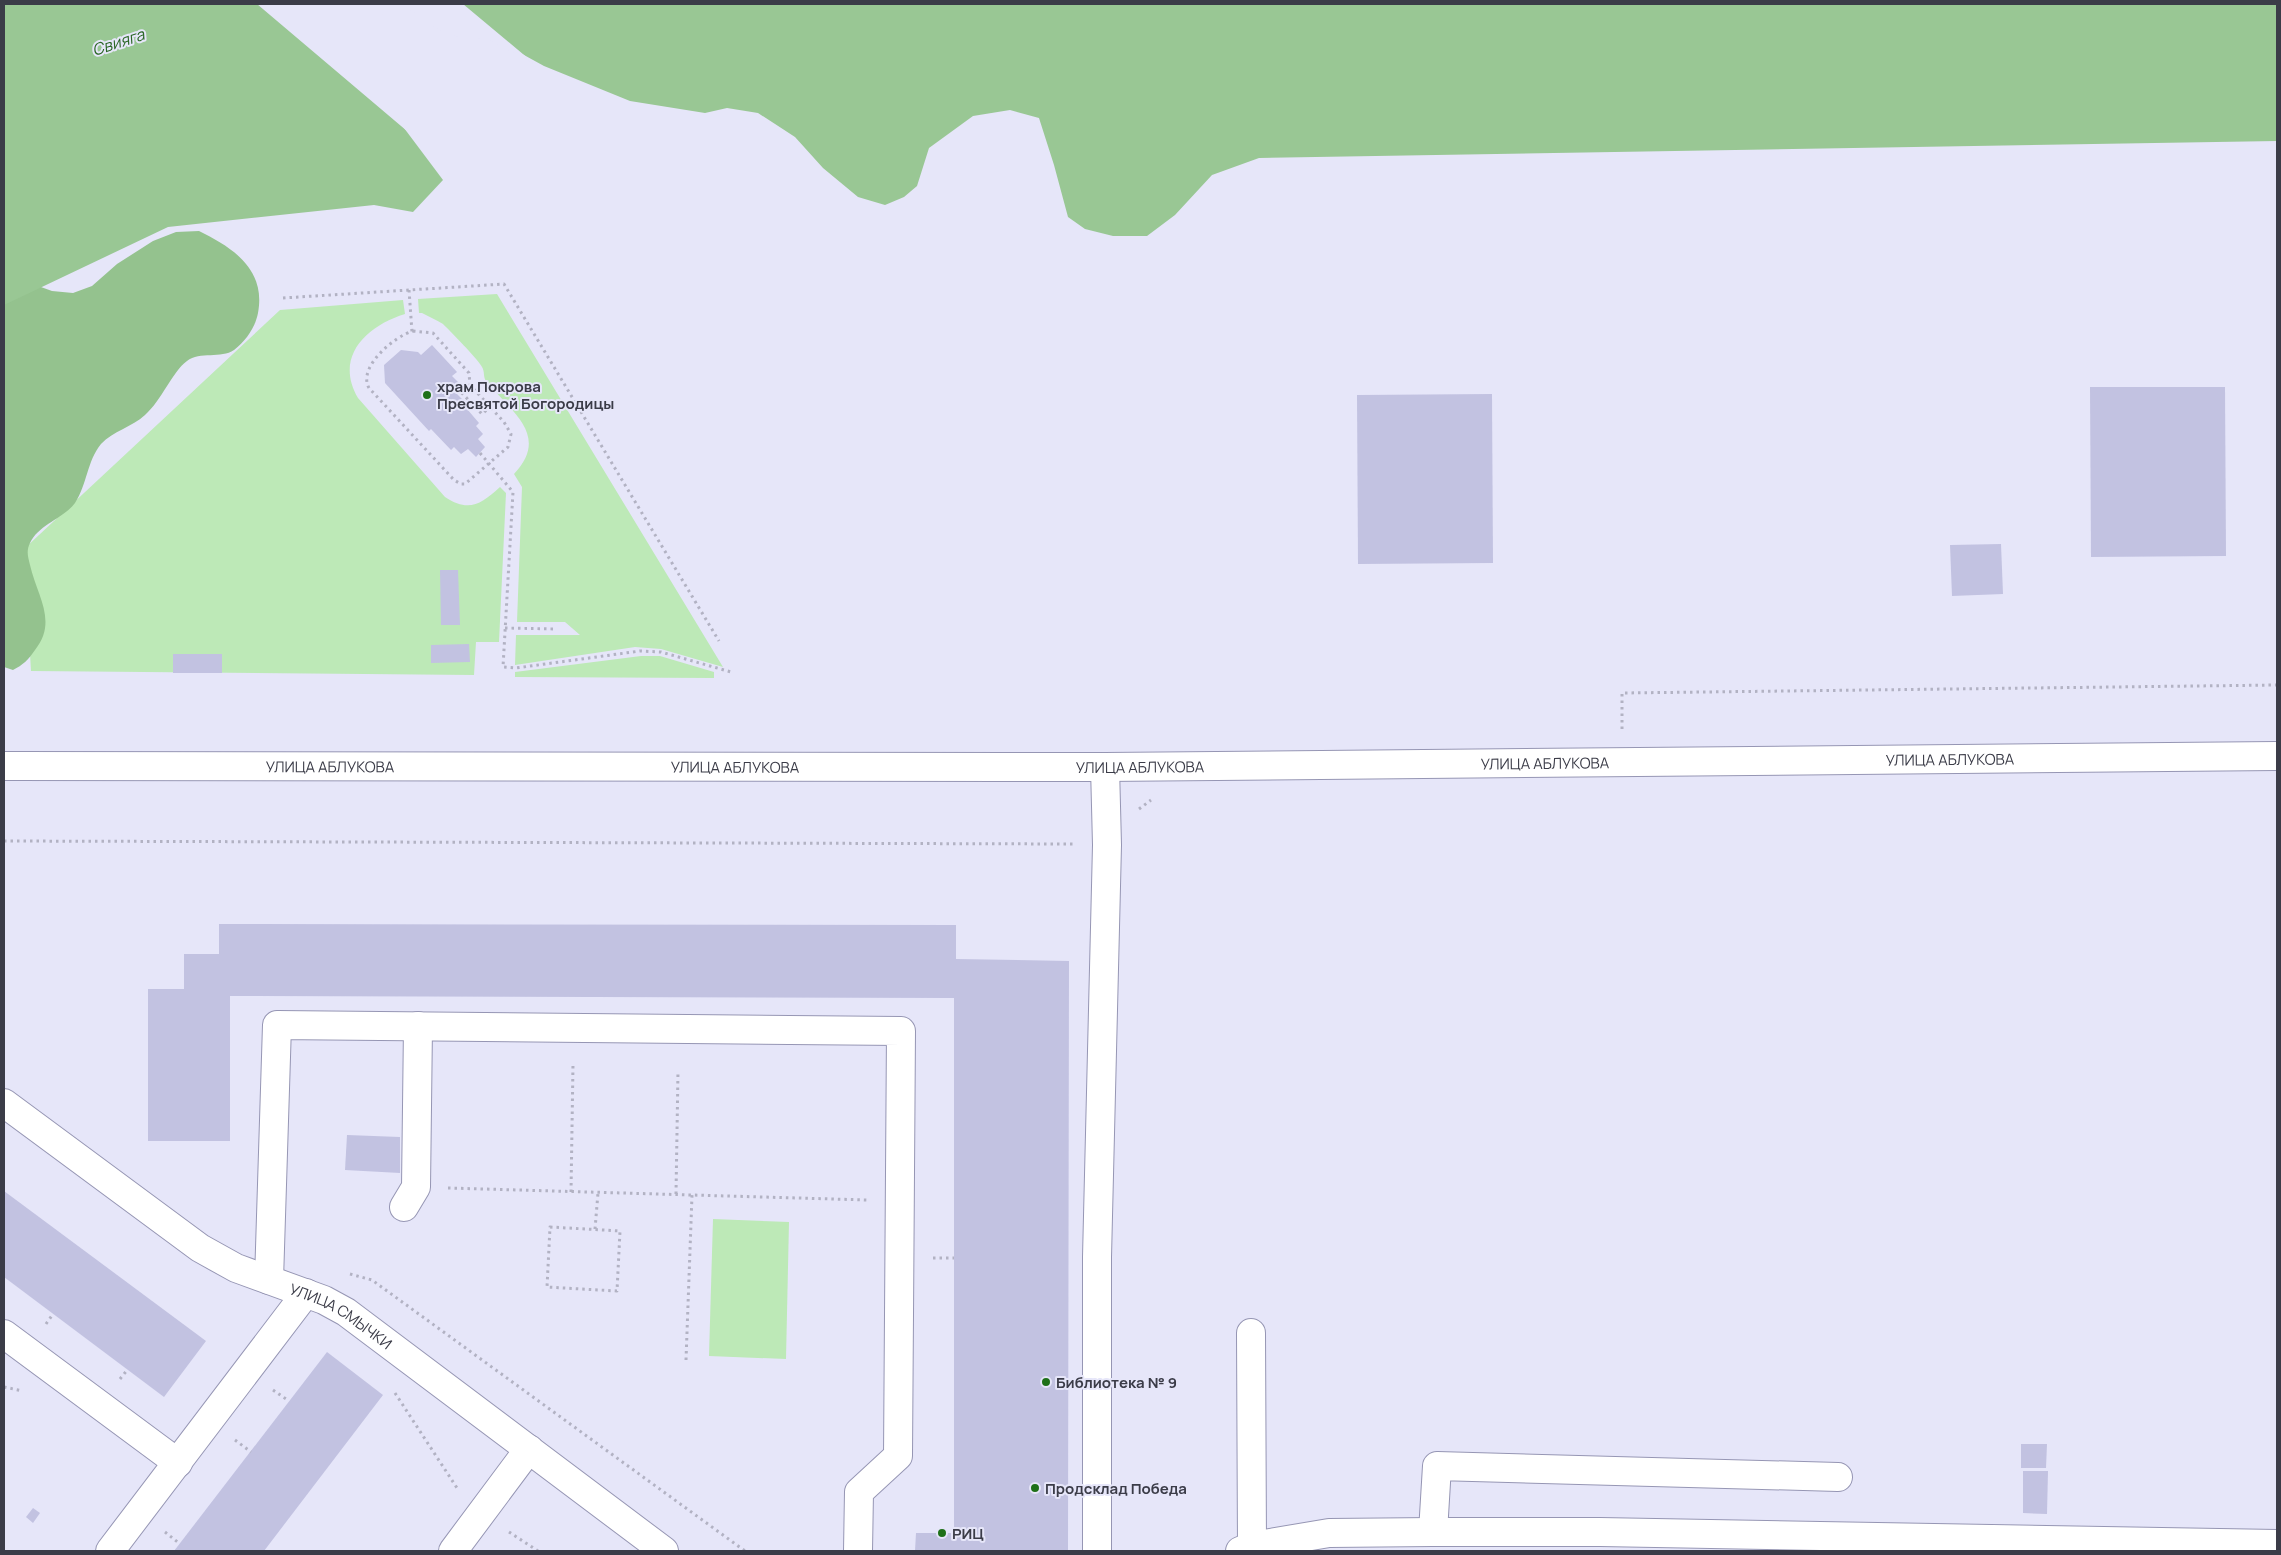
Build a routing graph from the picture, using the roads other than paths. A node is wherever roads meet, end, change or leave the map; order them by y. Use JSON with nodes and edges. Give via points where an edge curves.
{"nodes":[{"id":1,"x":2277,"y":756,"type":"edge"},
{"id":2,"x":4,"y":766,"type":"edge"},
{"id":3,"x":1105,"y":767,"type":"junction"},
{"id":4,"x":418,"y":1026,"type":"junction"},
{"id":5,"x":4,"y":1103,"type":"edge"},
{"id":6,"x":410,"y":1197,"type":"road end"},
{"id":7,"x":269,"y":1280,"type":"junction"},
{"id":8,"x":306,"y":1293,"type":"junction"},
{"id":9,"x":1251,"y":1333,"type":"dead end"},
{"id":10,"x":4,"y":1334,"type":"edge"},
{"id":11,"x":529,"y":1449,"type":"junction"},
{"id":12,"x":178,"y":1463,"type":"junction"},
{"id":13,"x":1838,"y":1477,"type":"dead end"},
{"id":14,"x":1433,"y":1532,"type":"junction"},
{"id":15,"x":1599,"y":1542,"type":"edge"},
{"id":16,"x":2277,"y":1544,"type":"edge"},
{"id":17,"x":2174,"y":1546,"type":"edge"},
{"id":18,"x":1246,"y":1548,"type":"edge"},
{"id":19,"x":110,"y":1551,"type":"edge"},
{"id":20,"x":452,"y":1551,"type":"edge"},
{"id":21,"x":664,"y":1551,"type":"edge"},
{"id":22,"x":858,"y":1551,"type":"edge"},
{"id":23,"x":1097,"y":1551,"type":"edge"}],
"edges":[{"from":1,"to":3,"type":"street","name":"УЛИЦА АБЛУКОВА"},
{"from":2,"to":3,"type":"street","name":"УЛИЦА АБЛУКОВА"},
{"from":3,"to":23,"type":"street","via":[[1107,844],[1097,1257]]},
{"from":4,"to":6,"type":"street"},
{"from":4,"to":7,"type":"street","via":[[277,1025]]},
{"from":4,"to":22,"type":"street","via":[[901,1031],[898,1456],[859,1492]]},
{"from":5,"to":7,"type":"street","name":"УЛИЦА СМЫЧКИ","via":[[200,1248],[236,1268]]},
{"from":7,"to":8,"type":"street","name":"УЛИЦА СМЫЧКИ"},
{"from":8,"to":11,"type":"street","name":"УЛИЦА СМЫЧКИ","via":[[346,1312]]},
{"from":8,"to":12,"type":"street"},
{"from":9,"to":18,"type":"street"},
{"from":10,"to":12,"type":"street"},
{"from":11,"to":20,"type":"street"},
{"from":11,"to":21,"type":"street","name":"УЛИЦА СМЫЧКИ"},
{"from":12,"to":19,"type":"street"},
{"from":13,"to":14,"type":"street","via":[[1437,1466]]},
{"from":14,"to":15,"type":"street"},
{"from":14,"to":18,"type":"street","via":[[1329,1533]]},
{"from":15,"to":17,"type":"street"},
{"from":16,"to":17,"type":"street"}]}
